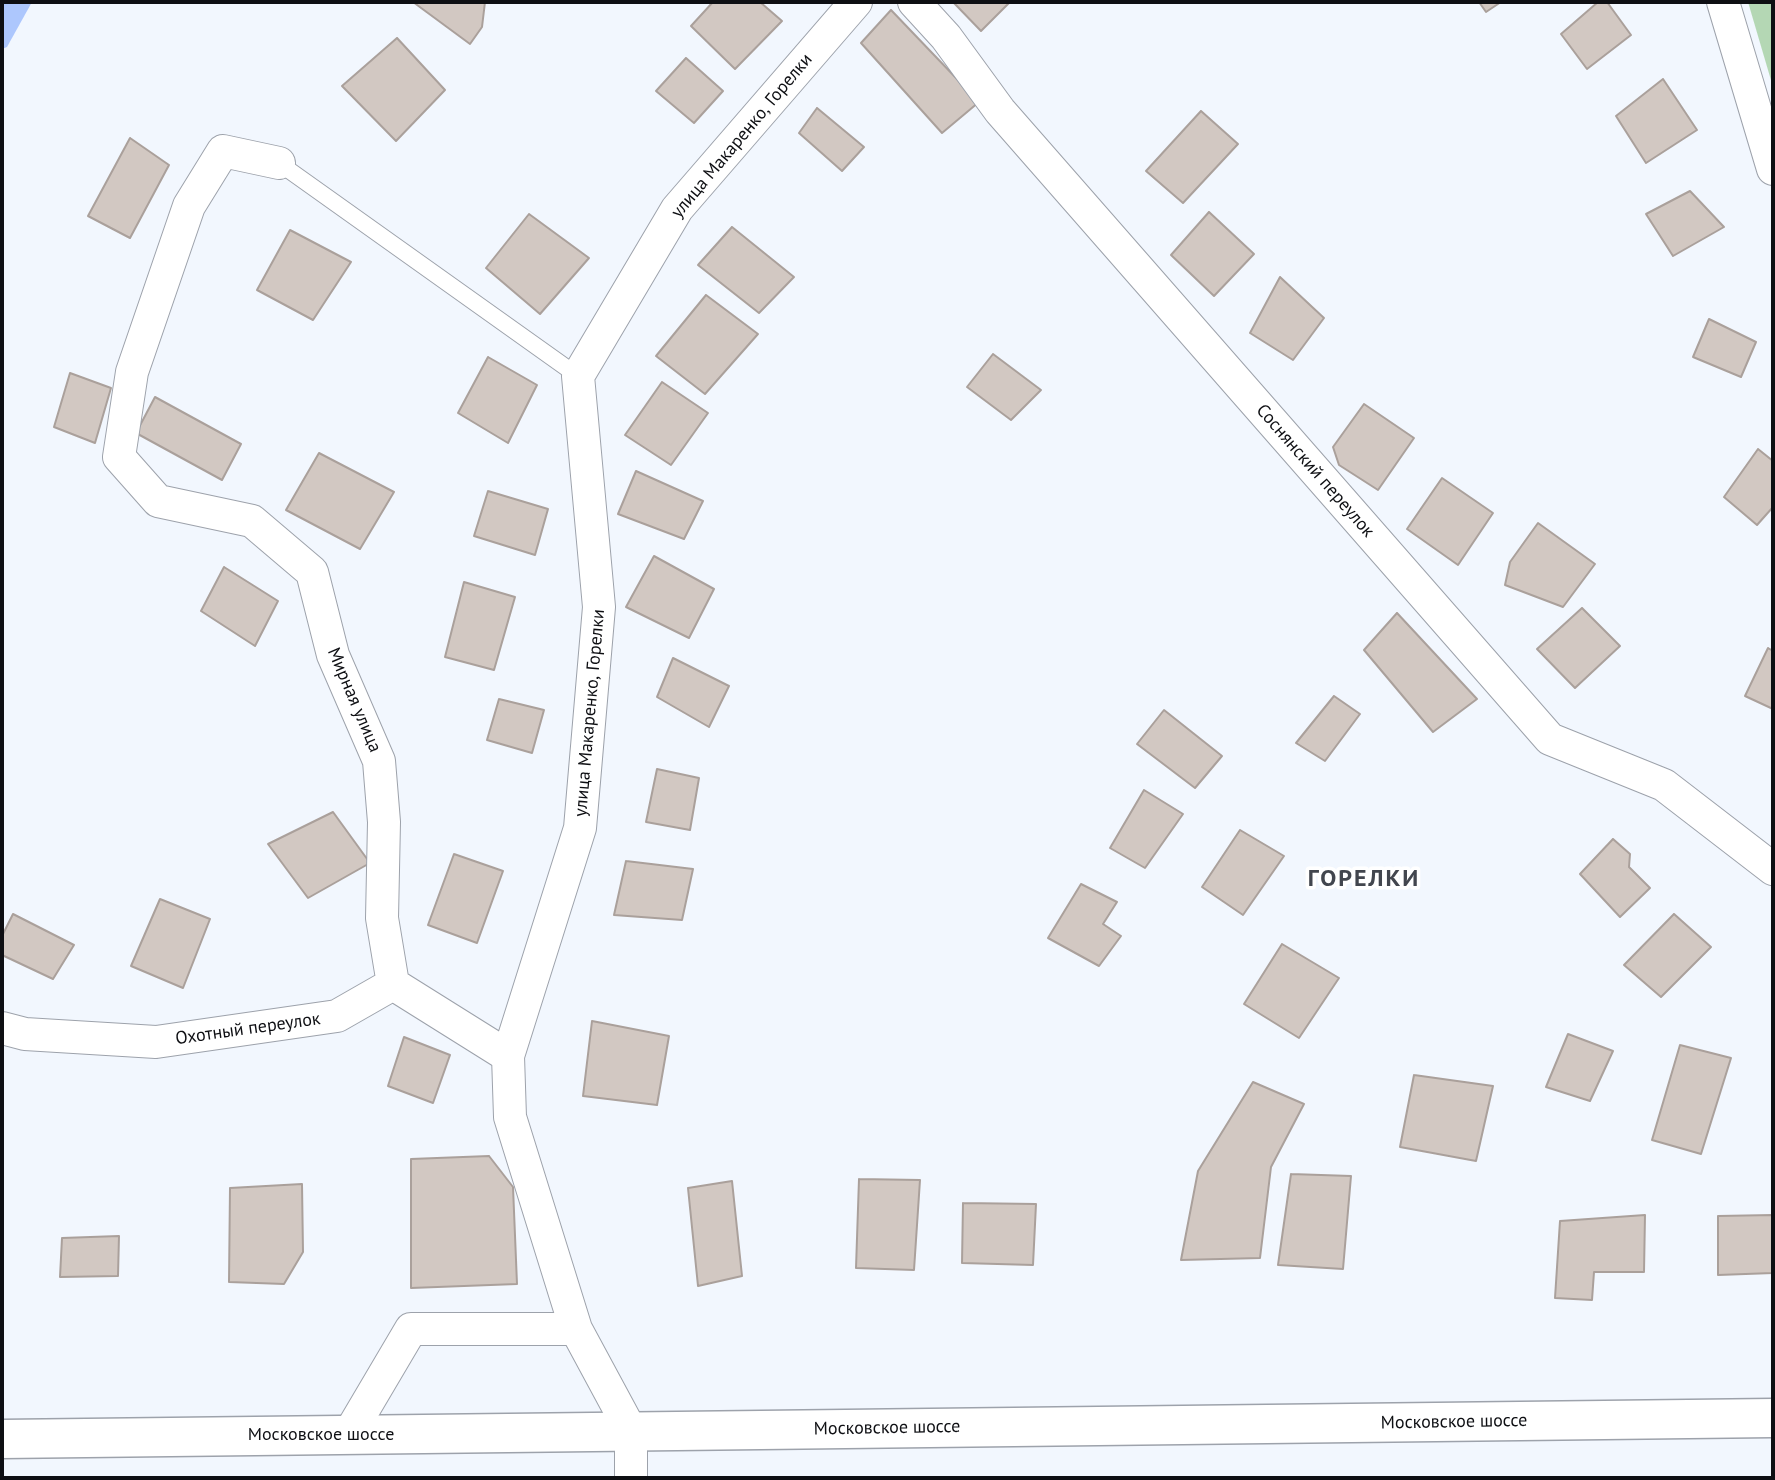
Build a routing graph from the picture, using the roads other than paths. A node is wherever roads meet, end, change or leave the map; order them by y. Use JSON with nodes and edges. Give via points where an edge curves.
{"nodes":[{"id":1,"x":856,"y":2,"type":"edge"},
{"id":2,"x":914,"y":2,"type":"edge"},
{"id":3,"x":1723,"y":2,"type":"edge"},
{"id":4,"x":279,"y":163,"type":"joint"},
{"id":5,"x":1773,"y":169,"type":"edge"},
{"id":6,"x":578,"y":376,"type":"junction"},
{"id":7,"x":1773,"y":869,"type":"edge"},
{"id":8,"x":393,"y":984,"type":"junction"},
{"id":9,"x":2,"y":1028,"type":"edge"},
{"id":10,"x":508,"y":1056,"type":"junction"},
{"id":11,"x":576,"y":1329,"type":"junction"},
{"id":12,"x":1773,"y":1418,"type":"edge"},
{"id":13,"x":631,"y":1431,"type":"junction"},
{"id":14,"x":349,"y":1434,"type":"junction"},
{"id":15,"x":2,"y":1438,"type":"edge"},
{"id":16,"x":631,"y":1478,"type":"edge"}],
"edges":[{"from":1,"to":6,"type":"street","name":"улица Макаренко, Горелки","via":[[677,209]]},
{"from":2,"to":7,"type":"street","name":"Соснянский переулок","via":[[1000,111],[1550,739],[1664,785]]},
{"from":3,"to":5,"type":"street"},
{"from":4,"to":6,"type":"lane"},
{"from":4,"to":8,"type":"street","name":"Мирная улица","via":[[223,151],[189,206],[132,372],[119,457],[158,501],[251,521],[312,572],[333,655],[379,761],[384,822],[382,918]]},
{"from":6,"to":10,"type":"street","name":"улица Макаренко, Горелки","via":[[599,607],[580,828]]},
{"from":8,"to":9,"type":"street","name":"Охотный переулок","via":[[337,1016],[156,1042],[25,1034]]},
{"from":8,"to":10,"type":"street"},
{"from":10,"to":11,"type":"street","name":"улица Макаренко, Горелки","via":[[510,1117]]},
{"from":11,"to":13,"type":"street","name":"улица Макаренко, Горелки"},
{"from":11,"to":14,"type":"street","via":[[411,1329]]},
{"from":12,"to":13,"type":"main road","name":"Московское шоссе"},
{"from":13,"to":14,"type":"main road","name":"Московское шоссе"},
{"from":13,"to":16,"type":"street"},
{"from":14,"to":15,"type":"main road","name":"Московское шоссе"}]}
